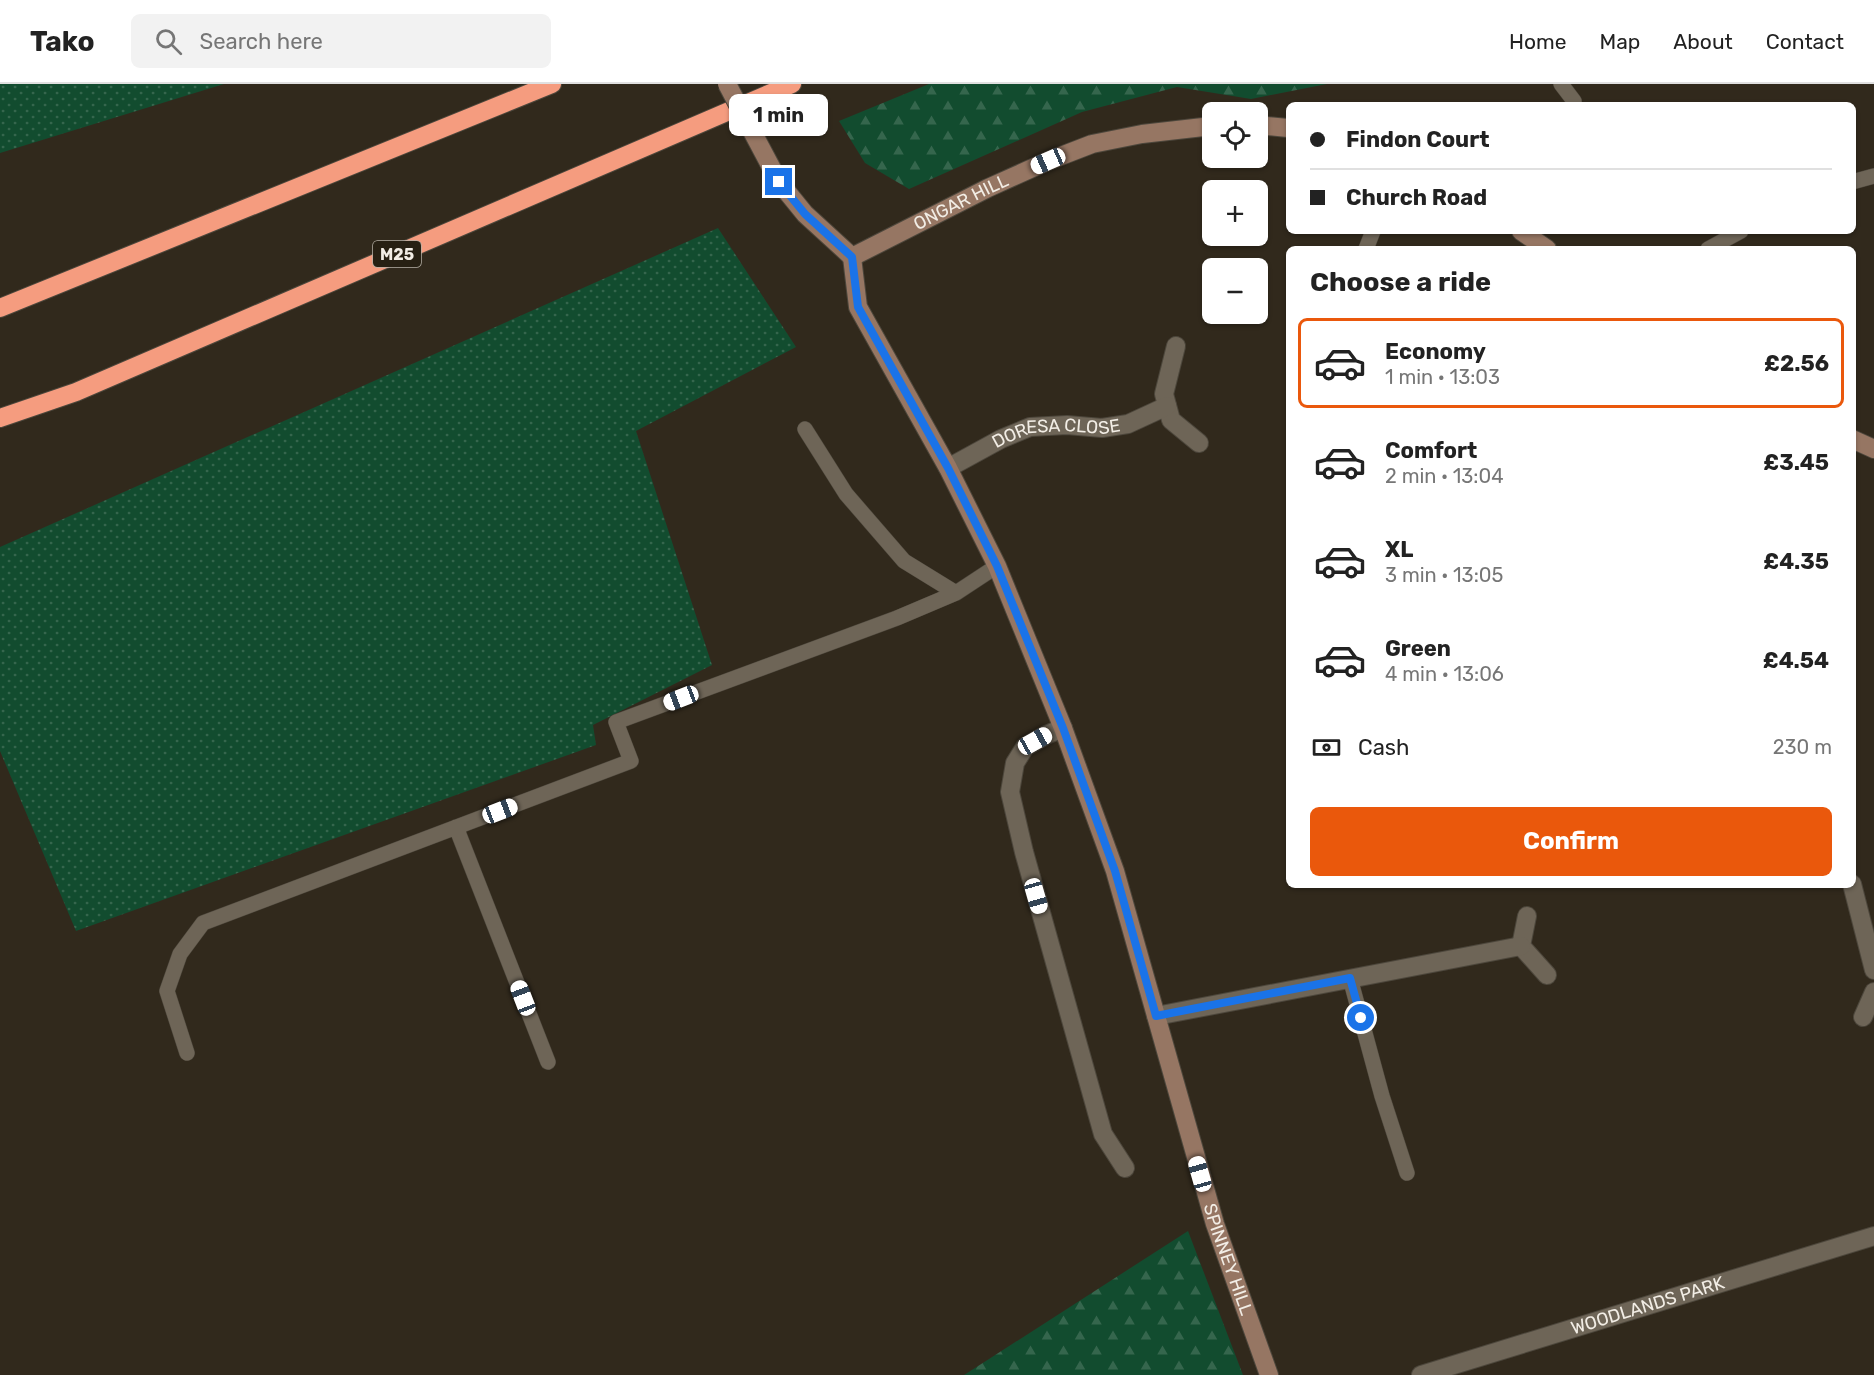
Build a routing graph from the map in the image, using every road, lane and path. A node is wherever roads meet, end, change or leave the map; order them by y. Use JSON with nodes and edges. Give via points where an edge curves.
{"nodes":[{"id":1,"x":552,"y":84,"type":"edge"},
{"id":2,"x":727,"y":84,"type":"edge"},
{"id":3,"x":792,"y":84,"type":"edge"},
{"id":4,"x":1561,"y":84,"type":"edge"},
{"id":5,"x":1574,"y":102,"type":"edge"},
{"id":6,"x":1202,"y":127,"type":"edge"},
{"id":7,"x":1268,"y":127,"type":"edge"},
{"id":8,"x":1286,"y":128,"type":"edge"},
{"id":9,"x":1874,"y":176,"type":"edge"},
{"id":10,"x":1856,"y":181,"type":"edge"},
{"id":11,"x":1525,"y":234,"type":"edge"},
{"id":12,"x":1736,"y":234,"type":"edge"},
{"id":13,"x":1543,"y":246,"type":"edge"},
{"id":14,"x":1714,"y":246,"type":"edge"},
{"id":15,"x":852,"y":257,"type":"junction"},
{"id":16,"x":0,"y":308,"type":"edge"},
{"id":17,"x":1176,"y":346,"type":"dead end"},
{"id":18,"x":1167,"y":406,"type":"junction"},
{"id":19,"x":0,"y":418,"type":"edge"},
{"id":20,"x":805,"y":429,"type":"dead end"},
{"id":21,"x":1856,"y":441,"type":"edge"},
{"id":22,"x":1199,"y":443,"type":"dead end"},
{"id":23,"x":1874,"y":448,"type":"edge"},
{"id":24,"x":948,"y":468,"type":"junction"},
{"id":25,"x":997,"y":566,"type":"junction"},
{"id":26,"x":956,"y":593,"type":"junction"},
{"id":27,"x":1063,"y":728,"type":"junction"},
{"id":28,"x":456,"y":827,"type":"junction"},
{"id":29,"x":1853,"y":888,"type":"edge"},
{"id":30,"x":1527,"y":916,"type":"dead end"},
{"id":31,"x":1521,"y":946,"type":"junction"},
{"id":32,"x":1874,"y":970,"type":"edge"},
{"id":33,"x":1547,"y":975,"type":"dead end"},
{"id":34,"x":1350,"y":978,"type":"junction"},
{"id":35,"x":1874,"y":992,"type":"edge"},
{"id":36,"x":1156,"y":1016,"type":"junction"},
{"id":37,"x":1863,"y":1017,"type":"dead end"},
{"id":38,"x":188,"y":1053,"type":"dead end"},
{"id":39,"x":548,"y":1062,"type":"dead end"},
{"id":40,"x":1125,"y":1168,"type":"dead end"},
{"id":41,"x":1407,"y":1173,"type":"dead end"},
{"id":42,"x":1874,"y":1236,"type":"edge"},
{"id":43,"x":1269,"y":1375,"type":"edge"},
{"id":44,"x":1421,"y":1375,"type":"edge"}],
"edges":[{"from":1,"to":16,"type":"highway"},
{"from":2,"to":15,"type":"main road","bridge":true,"via":[[779,182],[805,214]]},
{"from":3,"to":19,"type":"highway","number":"M25","via":[[76,392]]},
{"from":4,"to":5,"type":"lane"},
{"from":6,"to":15,"type":"main road","name":"ONGAR HILL","via":[[1092,144],[988,188]]},
{"from":7,"to":8,"type":"main road"},
{"from":9,"to":10,"type":"lane"},
{"from":11,"to":13,"type":"main road"},
{"from":12,"to":14,"type":"lane"},
{"from":15,"to":24,"type":"main road","name":"SPINNEY HILL","via":[[858,307]]},
{"from":17,"to":18,"type":"street","via":[[1164,394]]},
{"from":18,"to":22,"type":"street","via":[[1171,420]]},
{"from":18,"to":24,"type":"street","name":"DORESA CLOSE","via":[[1128,424],[1102,428],[1030,427]]},
{"from":20,"to":26,"type":"lane","via":[[846,494],[904,561]]},
{"from":21,"to":23,"type":"main road"},
{"from":24,"to":25,"type":"main road","name":"SPINNEY HILL"},
{"from":25,"to":26,"type":"lane"},
{"from":25,"to":27,"type":"main road","name":"SPINNEY HILL"},
{"from":26,"to":28,"type":"lane","via":[[616,722],[631,761]]},
{"from":27,"to":36,"type":"main road","name":"SPINNEY HILL","via":[[1115,871]]},
{"from":27,"to":40,"type":"street","via":[[1025,747],[1015,763],[1010,792],[1103,1134]]},
{"from":28,"to":38,"type":"lane","via":[[203,923],[180,954],[167,992]]},
{"from":28,"to":39,"type":"lane"},
{"from":29,"to":32,"type":"street"},
{"from":30,"to":31,"type":"street"},
{"from":31,"to":33,"type":"street"},
{"from":31,"to":34,"type":"street"},
{"from":34,"to":36,"type":"street"},
{"from":34,"to":41,"type":"lane"},
{"from":35,"to":37,"type":"street"},
{"from":36,"to":43,"type":"main road","name":"SPINNEY HILL","via":[[1215,1224]]},
{"from":42,"to":44,"type":"street","name":"WOODLANDS PARK"}]}
